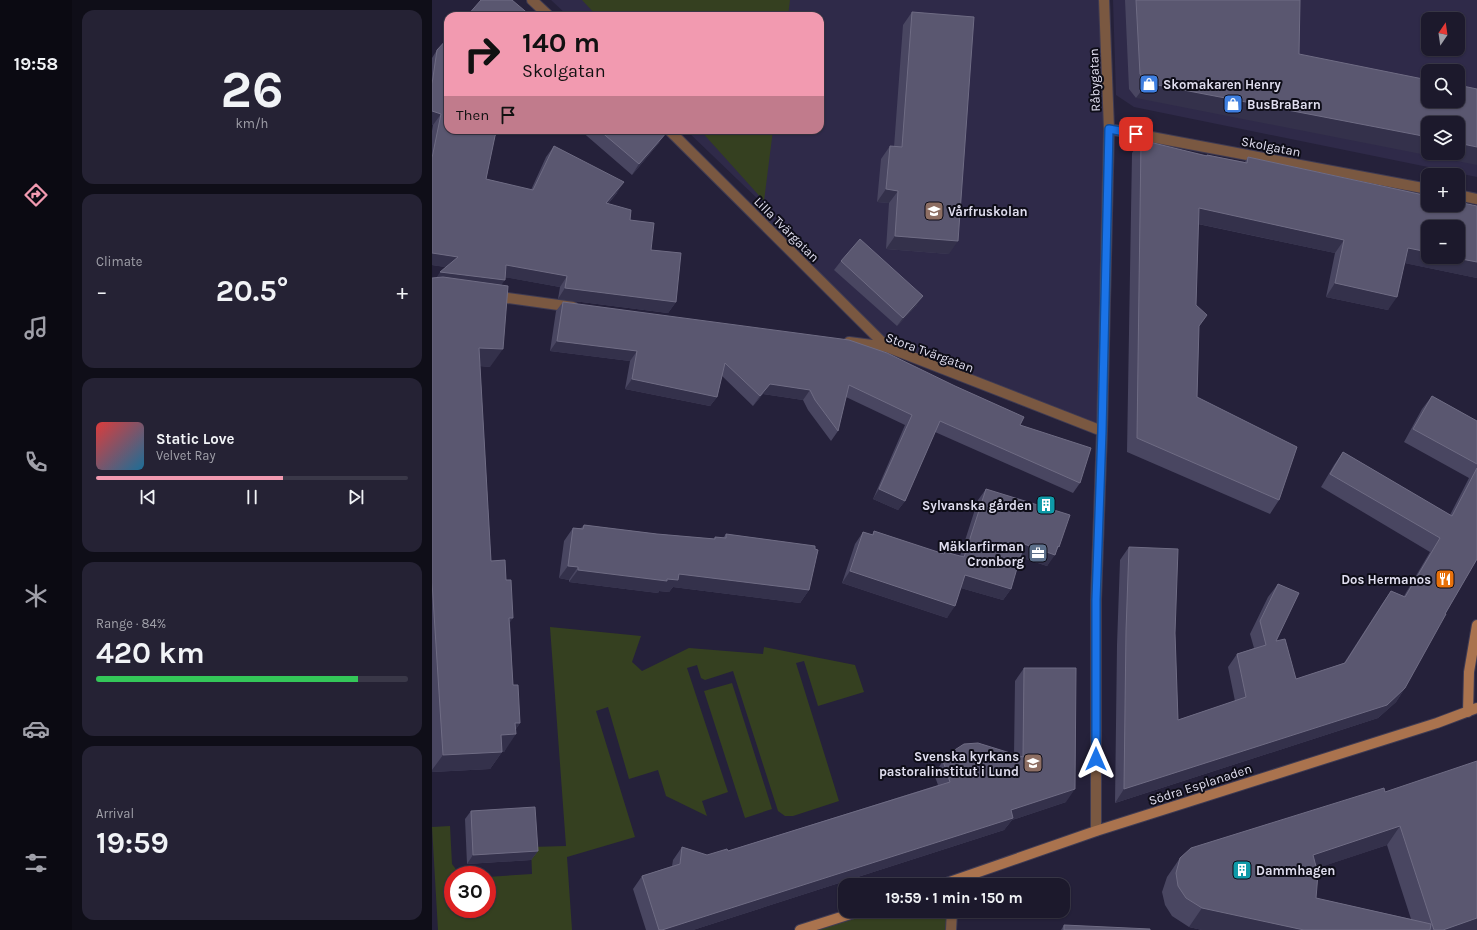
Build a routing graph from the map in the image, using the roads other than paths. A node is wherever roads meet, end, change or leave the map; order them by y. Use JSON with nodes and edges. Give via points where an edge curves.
{"nodes":[{"id":1,"x":532,"y":0,"type":"edge"},
{"id":2,"x":1104,"y":0,"type":"edge"},
{"id":3,"x":545,"y":12,"type":"edge"},
{"id":4,"x":1109,"y":129,"type":"junction"},
{"id":5,"x":672,"y":134,"type":"edge"},
{"id":6,"x":1421,"y":188,"type":"edge"},
{"id":7,"x":1465,"y":196,"type":"edge"},
{"id":8,"x":1477,"y":199,"type":"edge"},
{"id":9,"x":487,"y":296,"type":"edge"},
{"id":10,"x":581,"y":308,"type":"edge"},
{"id":11,"x":840,"y":341,"type":"edge"},
{"id":12,"x":887,"y":347,"type":"junction"},
{"id":13,"x":1102,"y":431,"type":"junction"},
{"id":14,"x":1477,"y":625,"type":"edge"},
{"id":15,"x":1472,"y":710,"type":"edge"},
{"id":16,"x":1096,"y":831,"type":"junction"},
{"id":17,"x":968,"y":878,"type":"edge"},
{"id":18,"x":838,"y":918,"type":"edge"},
{"id":19,"x":951,"y":918,"type":"edge"},
{"id":20,"x":800,"y":930,"type":"edge"},
{"id":21,"x":950,"y":930,"type":"edge"}],
"edges":[{"from":1,"to":3,"type":"street"},
{"from":2,"to":4,"type":"street","name":"Råbygatan"},
{"from":4,"to":6,"type":"street","name":"Skolgatan"},
{"from":4,"to":13,"type":"street","name":"Råbygatan"},
{"from":5,"to":12,"type":"street","name":"Lilla Tvärgatan"},
{"from":7,"to":8,"type":"street"},
{"from":9,"to":10,"type":"street"},
{"from":11,"to":12,"type":"street","name":"Stora Tvärgatan"},
{"from":12,"to":13,"type":"street","name":"Stora Tvärgatan"},
{"from":13,"to":16,"type":"street","name":"Råbygatan","via":[[1096,600]]},
{"from":14,"to":15,"type":"street","via":[[1469,672]]},
{"from":15,"to":16,"type":"street","name":"Södra Esplanaden"},
{"from":16,"to":17,"type":"street","name":"Södra Esplanaden"},
{"from":18,"to":20,"type":"street"},
{"from":19,"to":21,"type":"street"}]}
